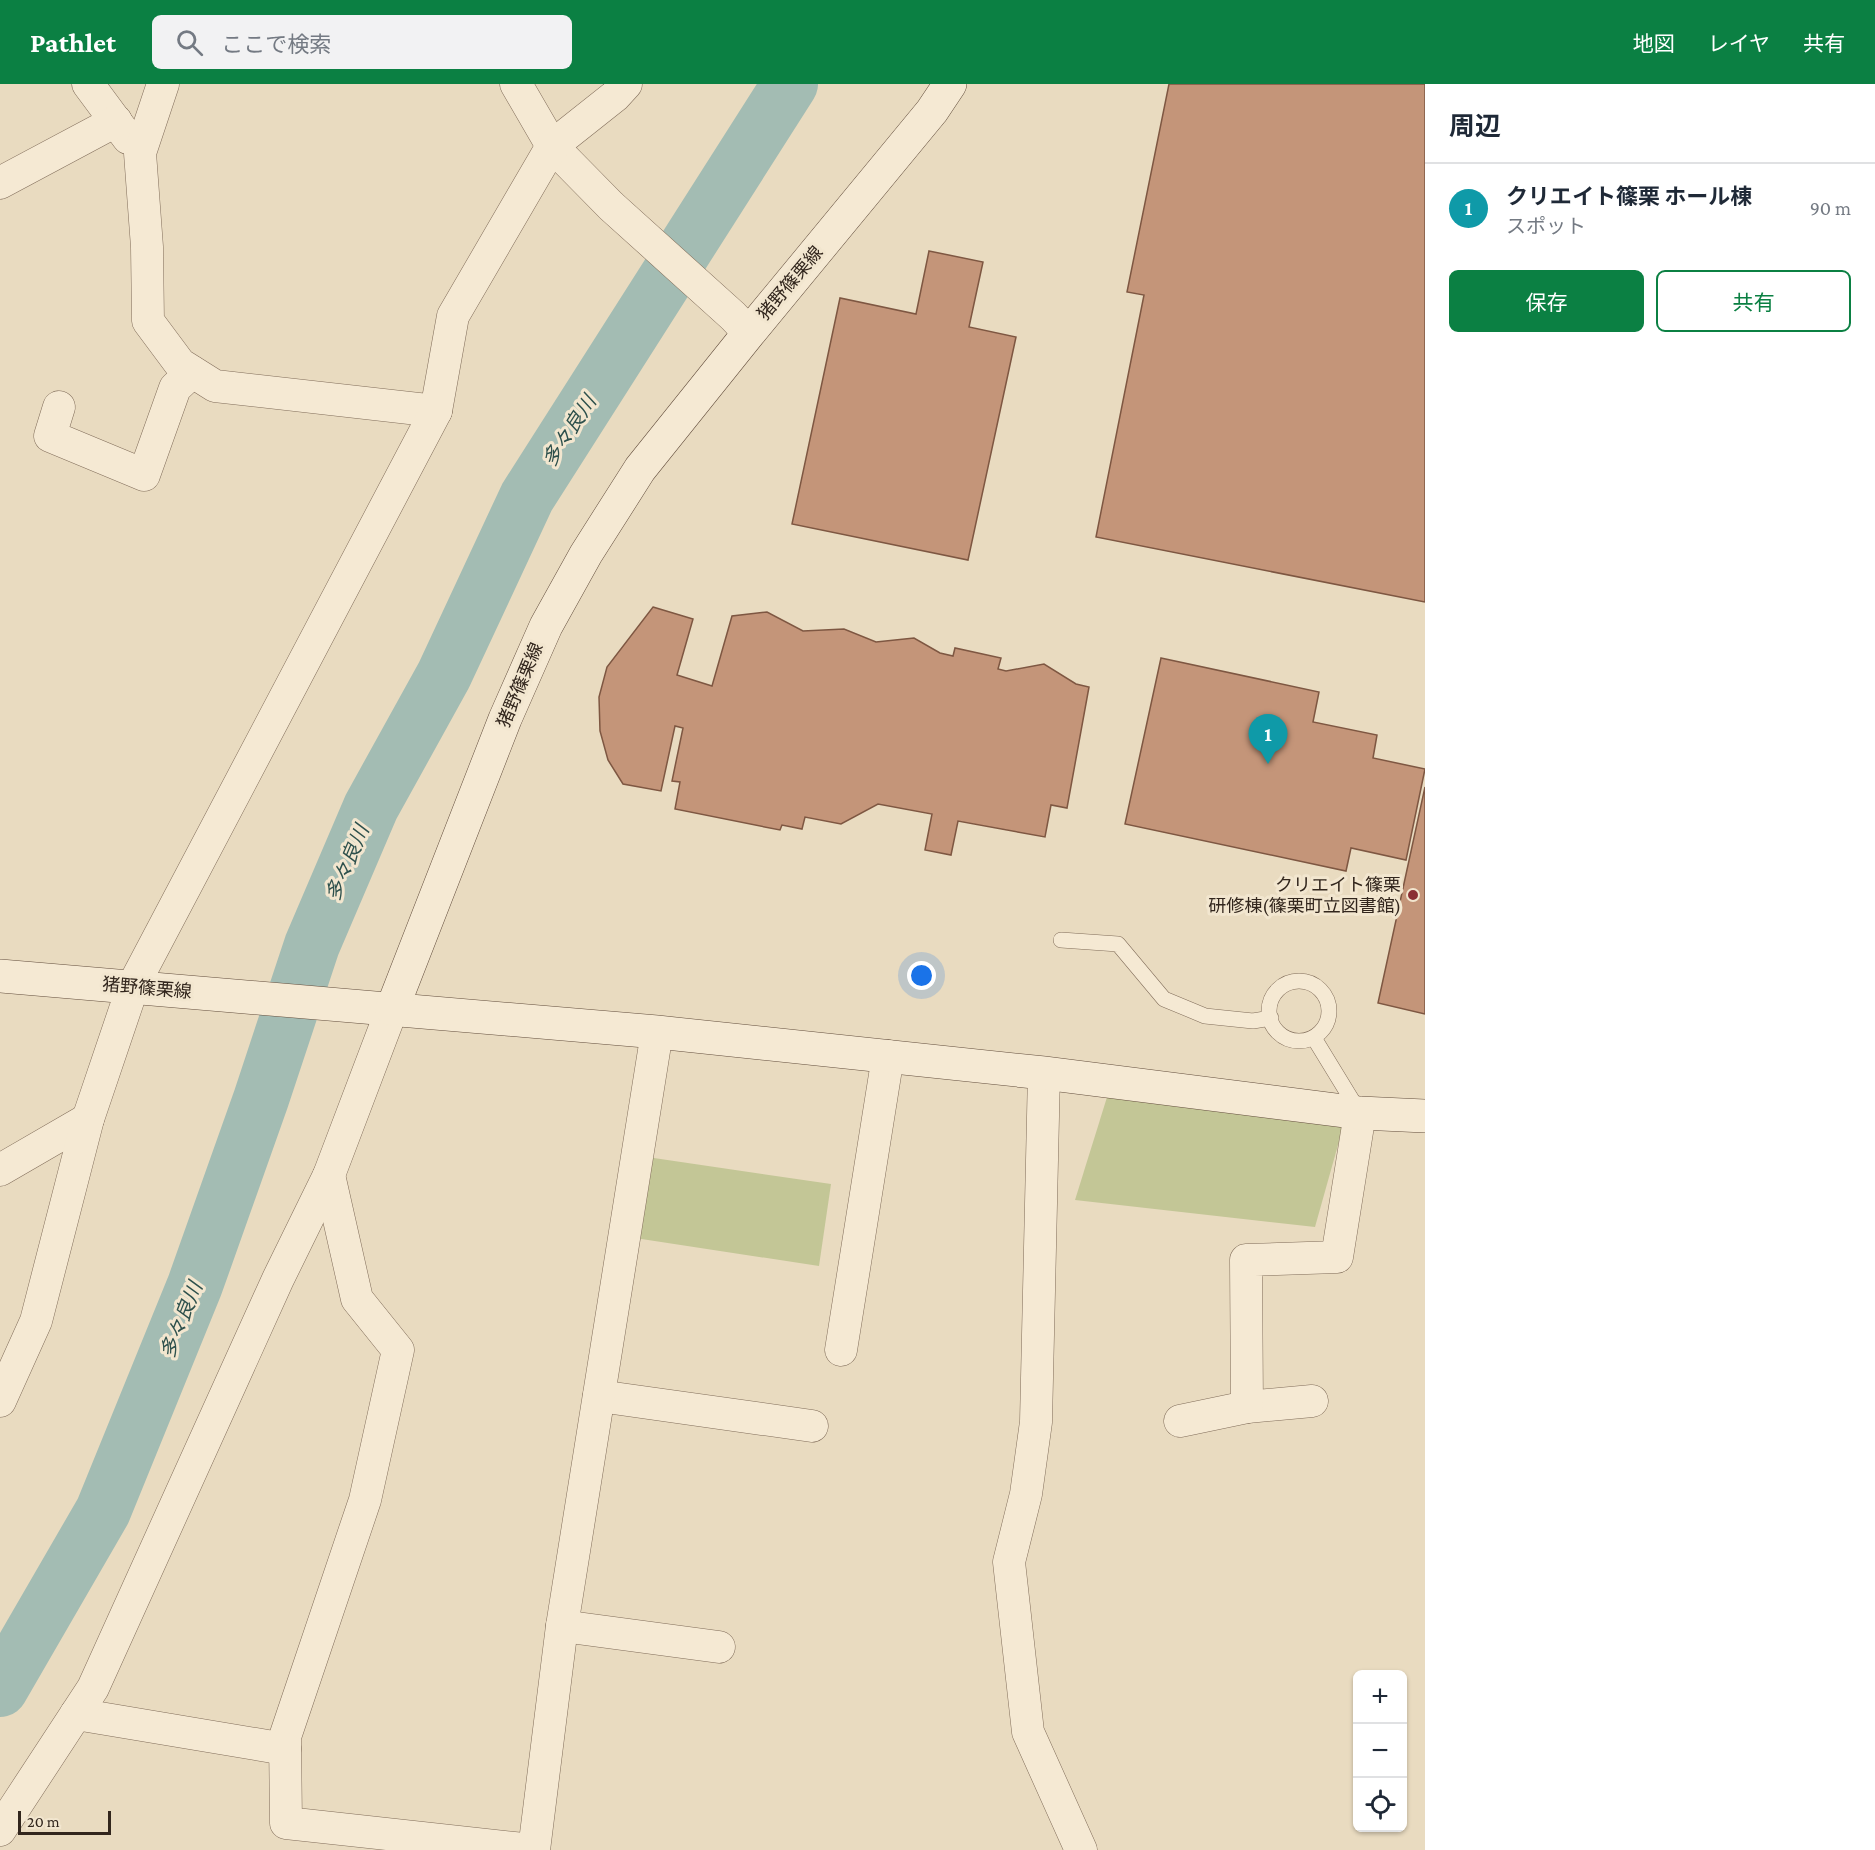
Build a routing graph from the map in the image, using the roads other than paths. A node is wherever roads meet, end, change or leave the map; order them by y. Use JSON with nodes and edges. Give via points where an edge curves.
{"nodes":[{"id":1,"x":88,"y":84,"type":"edge"},
{"id":2,"x":163,"y":84,"type":"edge"},
{"id":3,"x":516,"y":84,"type":"edge"},
{"id":4,"x":626,"y":84,"type":"edge"},
{"id":5,"x":950,"y":84,"type":"edge"},
{"id":6,"x":116,"y":121,"type":"junction"},
{"id":7,"x":552,"y":146,"type":"junction"},
{"id":8,"x":140,"y":153,"type":"junction"},
{"id":9,"x":0,"y":183,"type":"edge"},
{"id":10,"x":741,"y":325,"type":"junction"},
{"id":11,"x":192,"y":372,"type":"junction"},
{"id":12,"x":59,"y":407,"type":"dead end"},
{"id":13,"x":436,"y":411,"type":"junction"},
{"id":14,"x":1060,"y":940,"type":"dead end"},
{"id":15,"x":0,"y":975,"type":"edge"},
{"id":16,"x":140,"y":987,"type":"junction"},
{"id":17,"x":382,"y":1008,"type":"junction"},
{"id":18,"x":1271,"y":1018,"type":"junction"},
{"id":19,"x":657,"y":1032,"type":"junction"},
{"id":20,"x":1314,"y":1038,"type":"junction"},
{"id":21,"x":888,"y":1056,"type":"junction"},
{"id":22,"x":1044,"y":1073,"type":"junction"},
{"id":23,"x":1360,"y":1113,"type":"junction"},
{"id":24,"x":1425,"y":1116,"type":"edge"},
{"id":25,"x":88,"y":1119,"type":"junction"},
{"id":26,"x":0,"y":1170,"type":"edge"},
{"id":27,"x":329,"y":1174,"type":"junction"},
{"id":28,"x":841,"y":1350,"type":"dead end"},
{"id":29,"x":598,"y":1396,"type":"junction"},
{"id":30,"x":0,"y":1401,"type":"edge"},
{"id":31,"x":1312,"y":1401,"type":"dead end"},
{"id":32,"x":1247,"y":1407,"type":"junction"},
{"id":33,"x":1180,"y":1421,"type":"dead end"},
{"id":34,"x":812,"y":1426,"type":"dead end"},
{"id":35,"x":562,"y":1626,"type":"junction"},
{"id":36,"x":719,"y":1647,"type":"dead end"},
{"id":37,"x":76,"y":1714,"type":"junction"},
{"id":38,"x":285,"y":1749,"type":"junction"},
{"id":39,"x":0,"y":1830,"type":"edge"},
{"id":40,"x":287,"y":1837,"type":"edge"},
{"id":41,"x":533,"y":1850,"type":"edge"},
{"id":42,"x":1081,"y":1850,"type":"edge"}],
"edges":[{"from":1,"to":6,"type":"street"},
{"from":2,"to":8,"type":"street"},
{"from":3,"to":7,"type":"street"},
{"from":4,"to":7,"type":"street"},
{"from":5,"to":10,"type":"main road","name":"猪野篠栗線","via":[[932,111]]},
{"from":6,"to":8,"type":"street"},
{"from":6,"to":9,"type":"street"},
{"from":7,"to":10,"type":"street"},
{"from":7,"to":13,"type":"street","via":[[453,316]]},
{"from":8,"to":11,"type":"street","via":[[148,321],[180,364]]},
{"from":10,"to":17,"type":"main road","name":"猪野篠栗線","via":[[640,469],[546,626]]},
{"from":11,"to":12,"type":"street","via":[[175,388],[144,475],[50,436]]},
{"from":11,"to":13,"type":"street","via":[[215,386]]},
{"from":13,"to":16,"type":"street"},
{"from":14,"to":18,"type":"lane","via":[[1118,944],[1164,999],[1205,1016],[1253,1021]]},
{"from":15,"to":16,"type":"main road","name":"猪野篠栗線"},
{"from":16,"to":17,"type":"main road","name":"猪野篠栗線"},
{"from":16,"to":25,"type":"street"},
{"from":17,"to":19,"type":"main road"},
{"from":17,"to":27,"type":"street"},
{"from":18,"to":20,"type":"lane","via":[[1274,1027],[1287,1038]]},
{"from":18,"to":20,"type":"lane","via":[[1270,1008],[1278,990],[1296,981],[1307,982],[1323,993],[1328,1002],[1327,1023]]},
{"from":19,"to":21,"type":"main road"},
{"from":19,"to":29,"type":"street"},
{"from":20,"to":23,"type":"lane"},
{"from":21,"to":22,"type":"main road"},
{"from":21,"to":28,"type":"street"},
{"from":22,"to":23,"type":"main road"},
{"from":22,"to":42,"type":"street","via":[[1036,1422],[1026,1494],[1009,1562],[1028,1732]]},
{"from":23,"to":24,"type":"main road"},
{"from":23,"to":32,"type":"street","via":[[1337,1257],[1246,1260]]},
{"from":25,"to":26,"type":"street"},
{"from":25,"to":30,"type":"street","via":[[36,1321]]},
{"from":27,"to":37,"type":"street","via":[[93,1688]]},
{"from":27,"to":38,"type":"street","via":[[357,1299],[398,1350],[365,1500],[285,1737]]},
{"from":29,"to":34,"type":"street"},
{"from":29,"to":35,"type":"street"},
{"from":31,"to":32,"type":"street"},
{"from":32,"to":33,"type":"street"},
{"from":35,"to":36,"type":"street"},
{"from":35,"to":41,"type":"street"},
{"from":37,"to":38,"type":"street"},
{"from":37,"to":39,"type":"street"},
{"from":38,"to":40,"type":"street"},
{"from":40,"to":41,"type":"street"}]}
